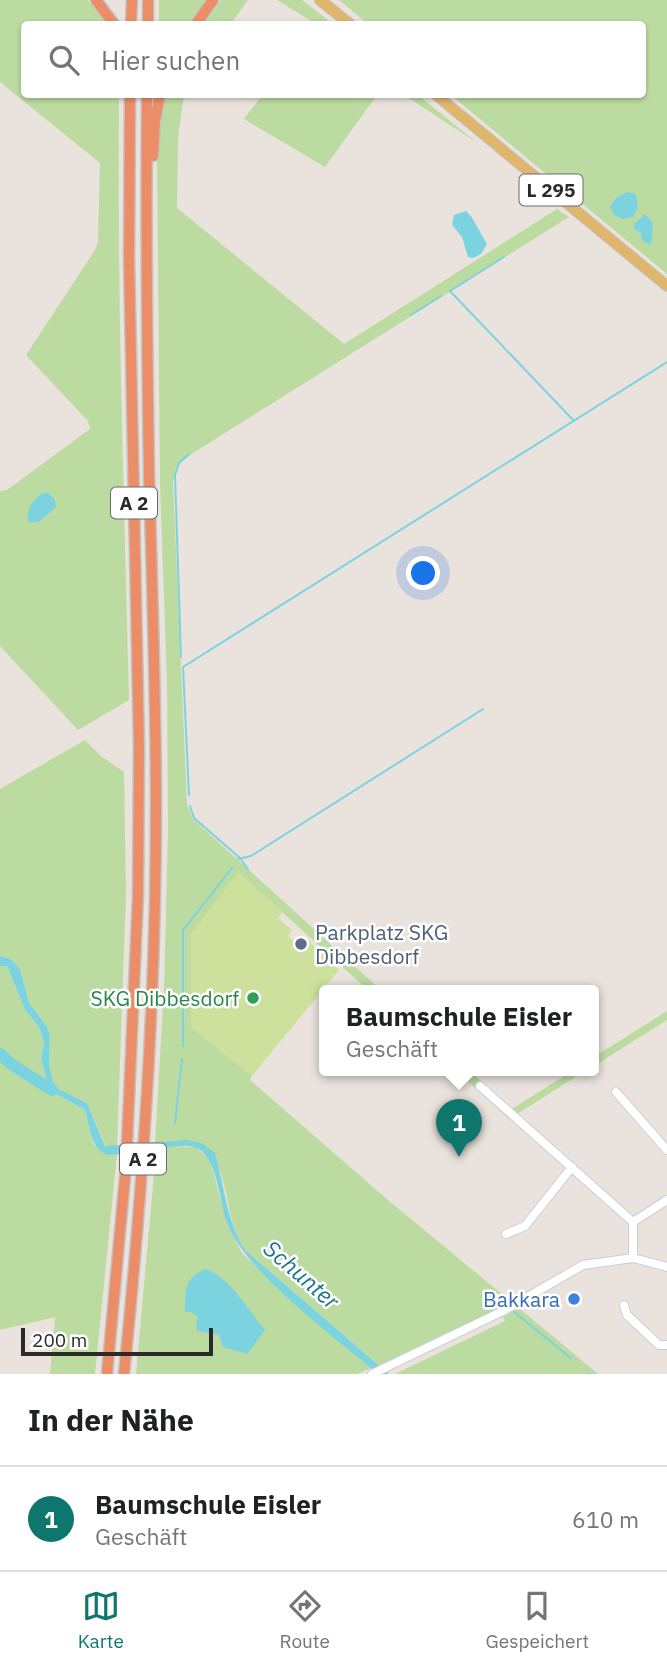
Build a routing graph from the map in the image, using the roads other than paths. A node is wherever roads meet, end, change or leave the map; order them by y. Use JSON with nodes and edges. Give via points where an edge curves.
{"nodes":[{"id":1,"x":96,"y":0,"type":"edge"},
{"id":2,"x":132,"y":0,"type":"edge"},
{"id":3,"x":148,"y":0,"type":"edge"},
{"id":4,"x":213,"y":0,"type":"edge"},
{"id":5,"x":320,"y":0,"type":"edge"},
{"id":6,"x":112,"y":21,"type":"edge"},
{"id":7,"x":131,"y":21,"type":"edge"},
{"id":8,"x":148,"y":21,"type":"edge"},
{"id":9,"x":199,"y":21,"type":"edge"},
{"id":10,"x":346,"y":21,"type":"edge"},
{"id":11,"x":130,"y":98,"type":"edge"},
{"id":12,"x":147,"y":98,"type":"edge"},
{"id":13,"x":159,"y":98,"type":"edge"},
{"id":14,"x":440,"y":98,"type":"edge"},
{"id":15,"x":146,"y":172,"type":"junction"},
{"id":16,"x":667,"y":286,"type":"edge"},
{"id":17,"x":480,"y":1086,"type":"dead end"},
{"id":18,"x":616,"y":1091,"type":"dead end"},
{"id":19,"x":667,"y":1150,"type":"edge"},
{"id":20,"x":572,"y":1167,"type":"junction"},
{"id":21,"x":667,"y":1200,"type":"edge"},
{"id":22,"x":633,"y":1222,"type":"junction"},
{"id":23,"x":506,"y":1234,"type":"dead end"},
{"id":24,"x":633,"y":1258,"type":"junction"},
{"id":25,"x":667,"y":1267,"type":"edge"},
{"id":26,"x":624,"y":1304,"type":"dead end"},
{"id":27,"x":667,"y":1345,"type":"edge"},
{"id":28,"x":107,"y":1373,"type":"edge"},
{"id":29,"x":124,"y":1374,"type":"edge"},
{"id":30,"x":372,"y":1374,"type":"edge"}],
"edges":[{"from":1,"to":6,"type":"highway"},
{"from":2,"to":7,"type":"highway"},
{"from":3,"to":8,"type":"highway"},
{"from":4,"to":9,"type":"highway"},
{"from":5,"to":10,"type":"main road"},
{"from":11,"to":28,"type":"highway","number":"A 2","via":[[138,924],[121,1242]]},
{"from":12,"to":15,"type":"highway","number":"A 2"},
{"from":13,"to":15,"type":"highway","via":[[154,156]]},
{"from":14,"to":16,"type":"main road","number":"L 295"},
{"from":15,"to":29,"type":"highway","number":"A 2","via":[[156,811],[149,1077]]},
{"from":17,"to":20,"type":"street"},
{"from":18,"to":19,"type":"street"},
{"from":20,"to":22,"type":"street"},
{"from":20,"to":23,"type":"street","via":[[526,1226]]},
{"from":21,"to":22,"type":"street"},
{"from":22,"to":24,"type":"street"},
{"from":24,"to":25,"type":"street"},
{"from":24,"to":30,"type":"street","via":[[583,1265],[503,1311]]},
{"from":26,"to":27,"type":"street","via":[[627,1315],[660,1345]]}]}
